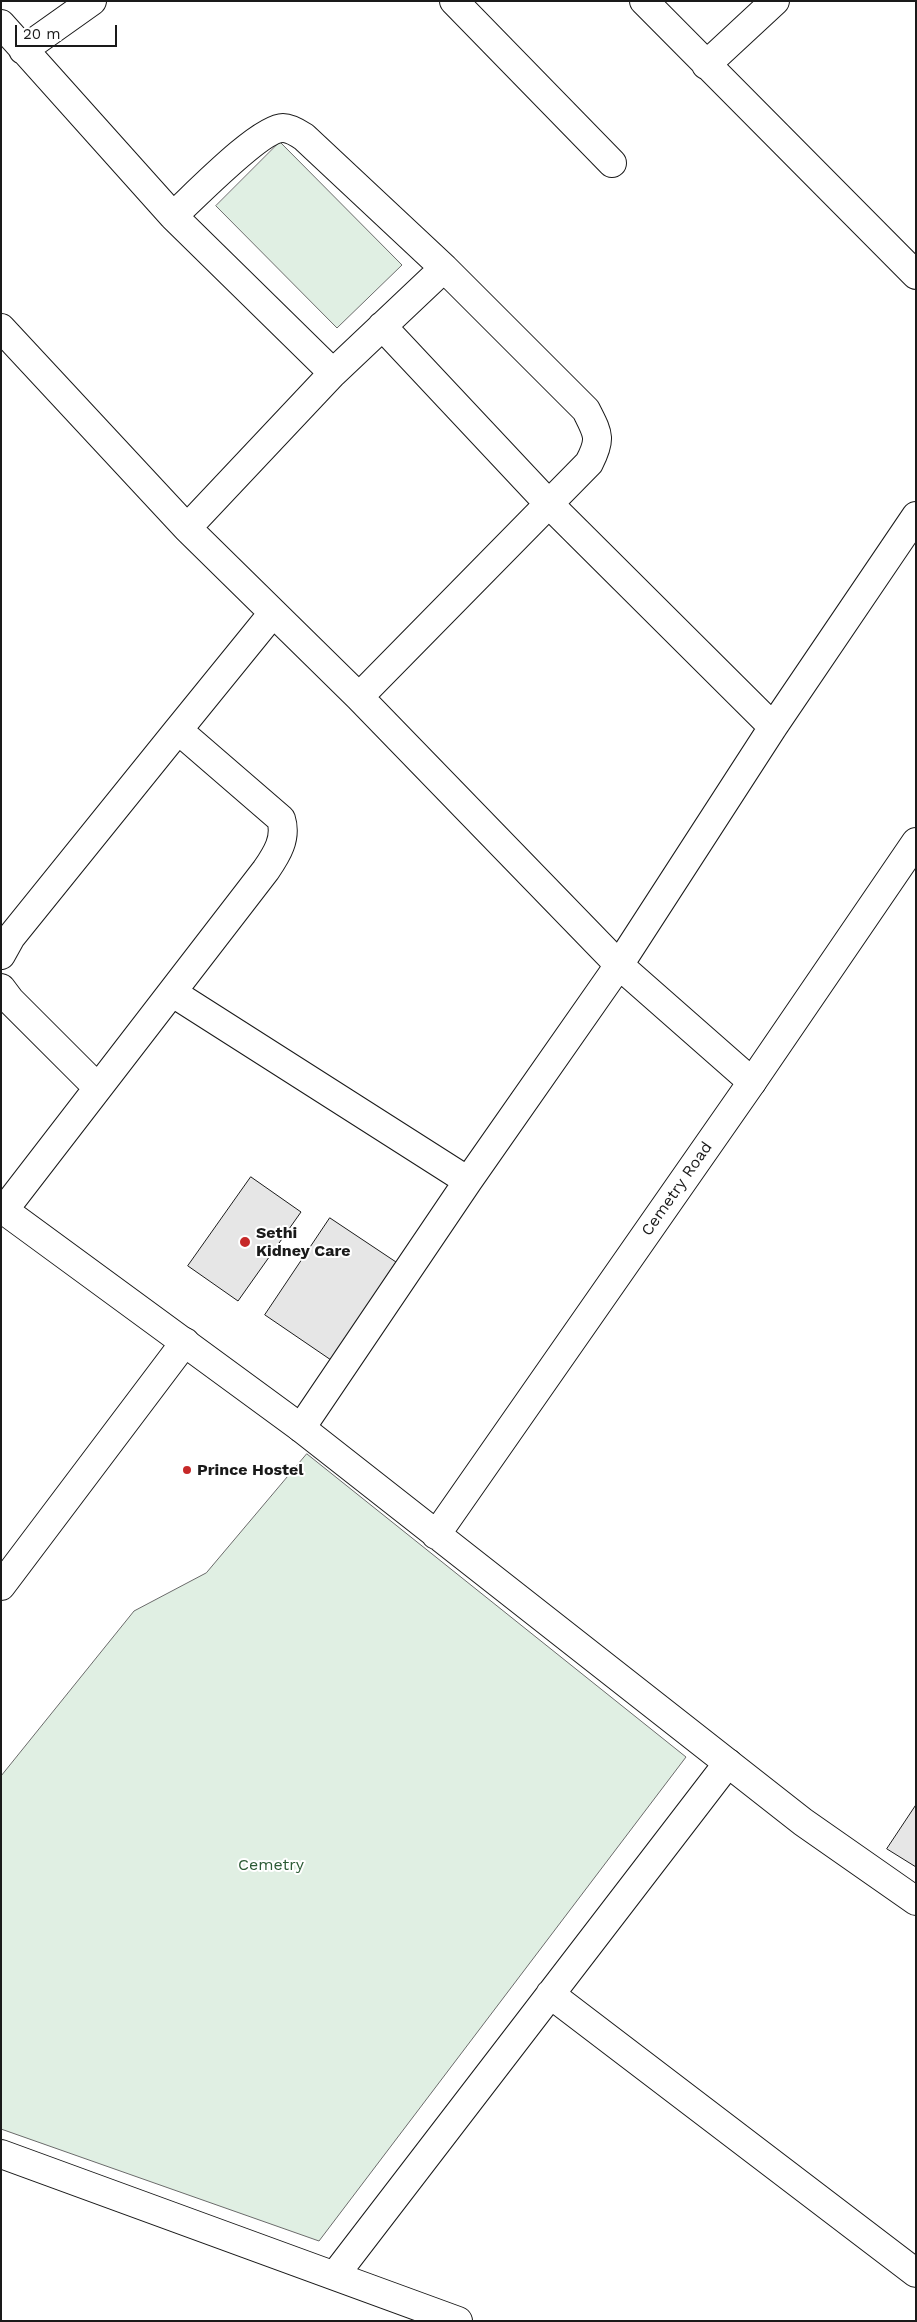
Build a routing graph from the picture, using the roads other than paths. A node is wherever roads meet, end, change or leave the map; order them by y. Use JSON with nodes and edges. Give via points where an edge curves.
{"nodes":[{"id":1,"x":92,"y":1,"type":"edge"},
{"id":2,"x":454,"y":1,"type":"edge"},
{"id":3,"x":644,"y":1,"type":"edge"},
{"id":4,"x":775,"y":1,"type":"edge"},
{"id":5,"x":1,"y":24,"type":"edge"},
{"id":6,"x":22,"y":50,"type":"junction"},
{"id":7,"x":706,"y":65,"type":"junction"},
{"id":8,"x":612,"y":163,"type":"dead end"},
{"id":9,"x":173,"y":216,"type":"junction"},
{"id":10,"x":444,"y":268,"type":"junction"},
{"id":11,"x":916,"y":275,"type":"edge"},
{"id":12,"x":382,"y":326,"type":"junction"},
{"id":13,"x":1,"y":328,"type":"edge"},
{"id":14,"x":333,"y":373,"type":"junction"},
{"id":15,"x":549,"y":504,"type":"junction"},
{"id":16,"x":916,"y":516,"type":"edge"},
{"id":17,"x":187,"y":528,"type":"junction"},
{"id":18,"x":273,"y":613,"type":"junction"},
{"id":19,"x":358,"y":697,"type":"junction"},
{"id":20,"x":773,"y":727,"type":"junction"},
{"id":21,"x":178,"y":730,"type":"junction"},
{"id":22,"x":916,"y":842,"type":"edge"},
{"id":23,"x":1,"y":955,"type":"edge"},
{"id":24,"x":619,"y":965,"type":"junction"},
{"id":25,"x":1,"y":988,"type":"edge"},
{"id":26,"x":173,"y":993,"type":"junction"},
{"id":27,"x":752,"y":1082,"type":"junction"},
{"id":28,"x":98,"y":1088,"type":"junction"},
{"id":29,"x":468,"y":1181,"type":"junction"},
{"id":30,"x":3,"y":1209,"type":"edge"},
{"id":31,"x":185,"y":1342,"type":"junction"},
{"id":32,"x":301,"y":1428,"type":"junction"},
{"id":33,"x":436,"y":1535,"type":"junction"},
{"id":34,"x":1,"y":1586,"type":"edge"},
{"id":35,"x":728,"y":1763,"type":"junction"},
{"id":36,"x":916,"y":1901,"type":"edge"},
{"id":37,"x":550,"y":1994,"type":"junction"},
{"id":38,"x":1,"y":2154,"type":"edge"},
{"id":39,"x":916,"y":2273,"type":"edge"},
{"id":40,"x":335,"y":2275,"type":"junction"},
{"id":41,"x":458,"y":2321,"type":"edge"}],
"edges":[{"from":1,"to":6,"type":"street"},
{"from":2,"to":8,"type":"street"},
{"from":3,"to":7,"type":"street"},
{"from":4,"to":7,"type":"street"},
{"from":5,"to":6,"type":"street"},
{"from":6,"to":9,"type":"street"},
{"from":7,"to":11,"type":"street"},
{"from":9,"to":10,"type":"street","via":[[256,140],[284,128],[304,136]]},
{"from":9,"to":14,"type":"street"},
{"from":10,"to":12,"type":"street"},
{"from":10,"to":15,"type":"street","via":[[566,388],[586,410],[598,433],[598,446],[589,463]]},
{"from":12,"to":14,"type":"street"},
{"from":12,"to":15,"type":"street"},
{"from":13,"to":17,"type":"street"},
{"from":14,"to":17,"type":"street"},
{"from":15,"to":19,"type":"street"},
{"from":15,"to":20,"type":"street"},
{"from":16,"to":20,"type":"street"},
{"from":17,"to":18,"type":"street"},
{"from":18,"to":19,"type":"street"},
{"from":18,"to":21,"type":"street"},
{"from":19,"to":24,"type":"street"},
{"from":20,"to":24,"type":"street"},
{"from":21,"to":23,"type":"street","via":[[11,937]]},
{"from":21,"to":26,"type":"street","via":[[270,808],[281,819],[284,829],[275,857]]},
{"from":22,"to":27,"type":"street","name":"Cemetry Road"},
{"from":24,"to":27,"type":"street"},
{"from":24,"to":29,"type":"street"},
{"from":25,"to":28,"type":"street"},
{"from":26,"to":28,"type":"street"},
{"from":26,"to":29,"type":"street"},
{"from":27,"to":33,"type":"street","name":"Cemetry Road"},
{"from":28,"to":30,"type":"street"},
{"from":29,"to":32,"type":"street"},
{"from":30,"to":31,"type":"street"},
{"from":31,"to":32,"type":"street"},
{"from":31,"to":34,"type":"street"},
{"from":32,"to":33,"type":"street"},
{"from":33,"to":35,"type":"street"},
{"from":35,"to":36,"type":"street","via":[[803,1822]]},
{"from":35,"to":37,"type":"street"},
{"from":37,"to":39,"type":"street"},
{"from":37,"to":40,"type":"street"},
{"from":38,"to":40,"type":"street"},
{"from":40,"to":41,"type":"street"}]}
